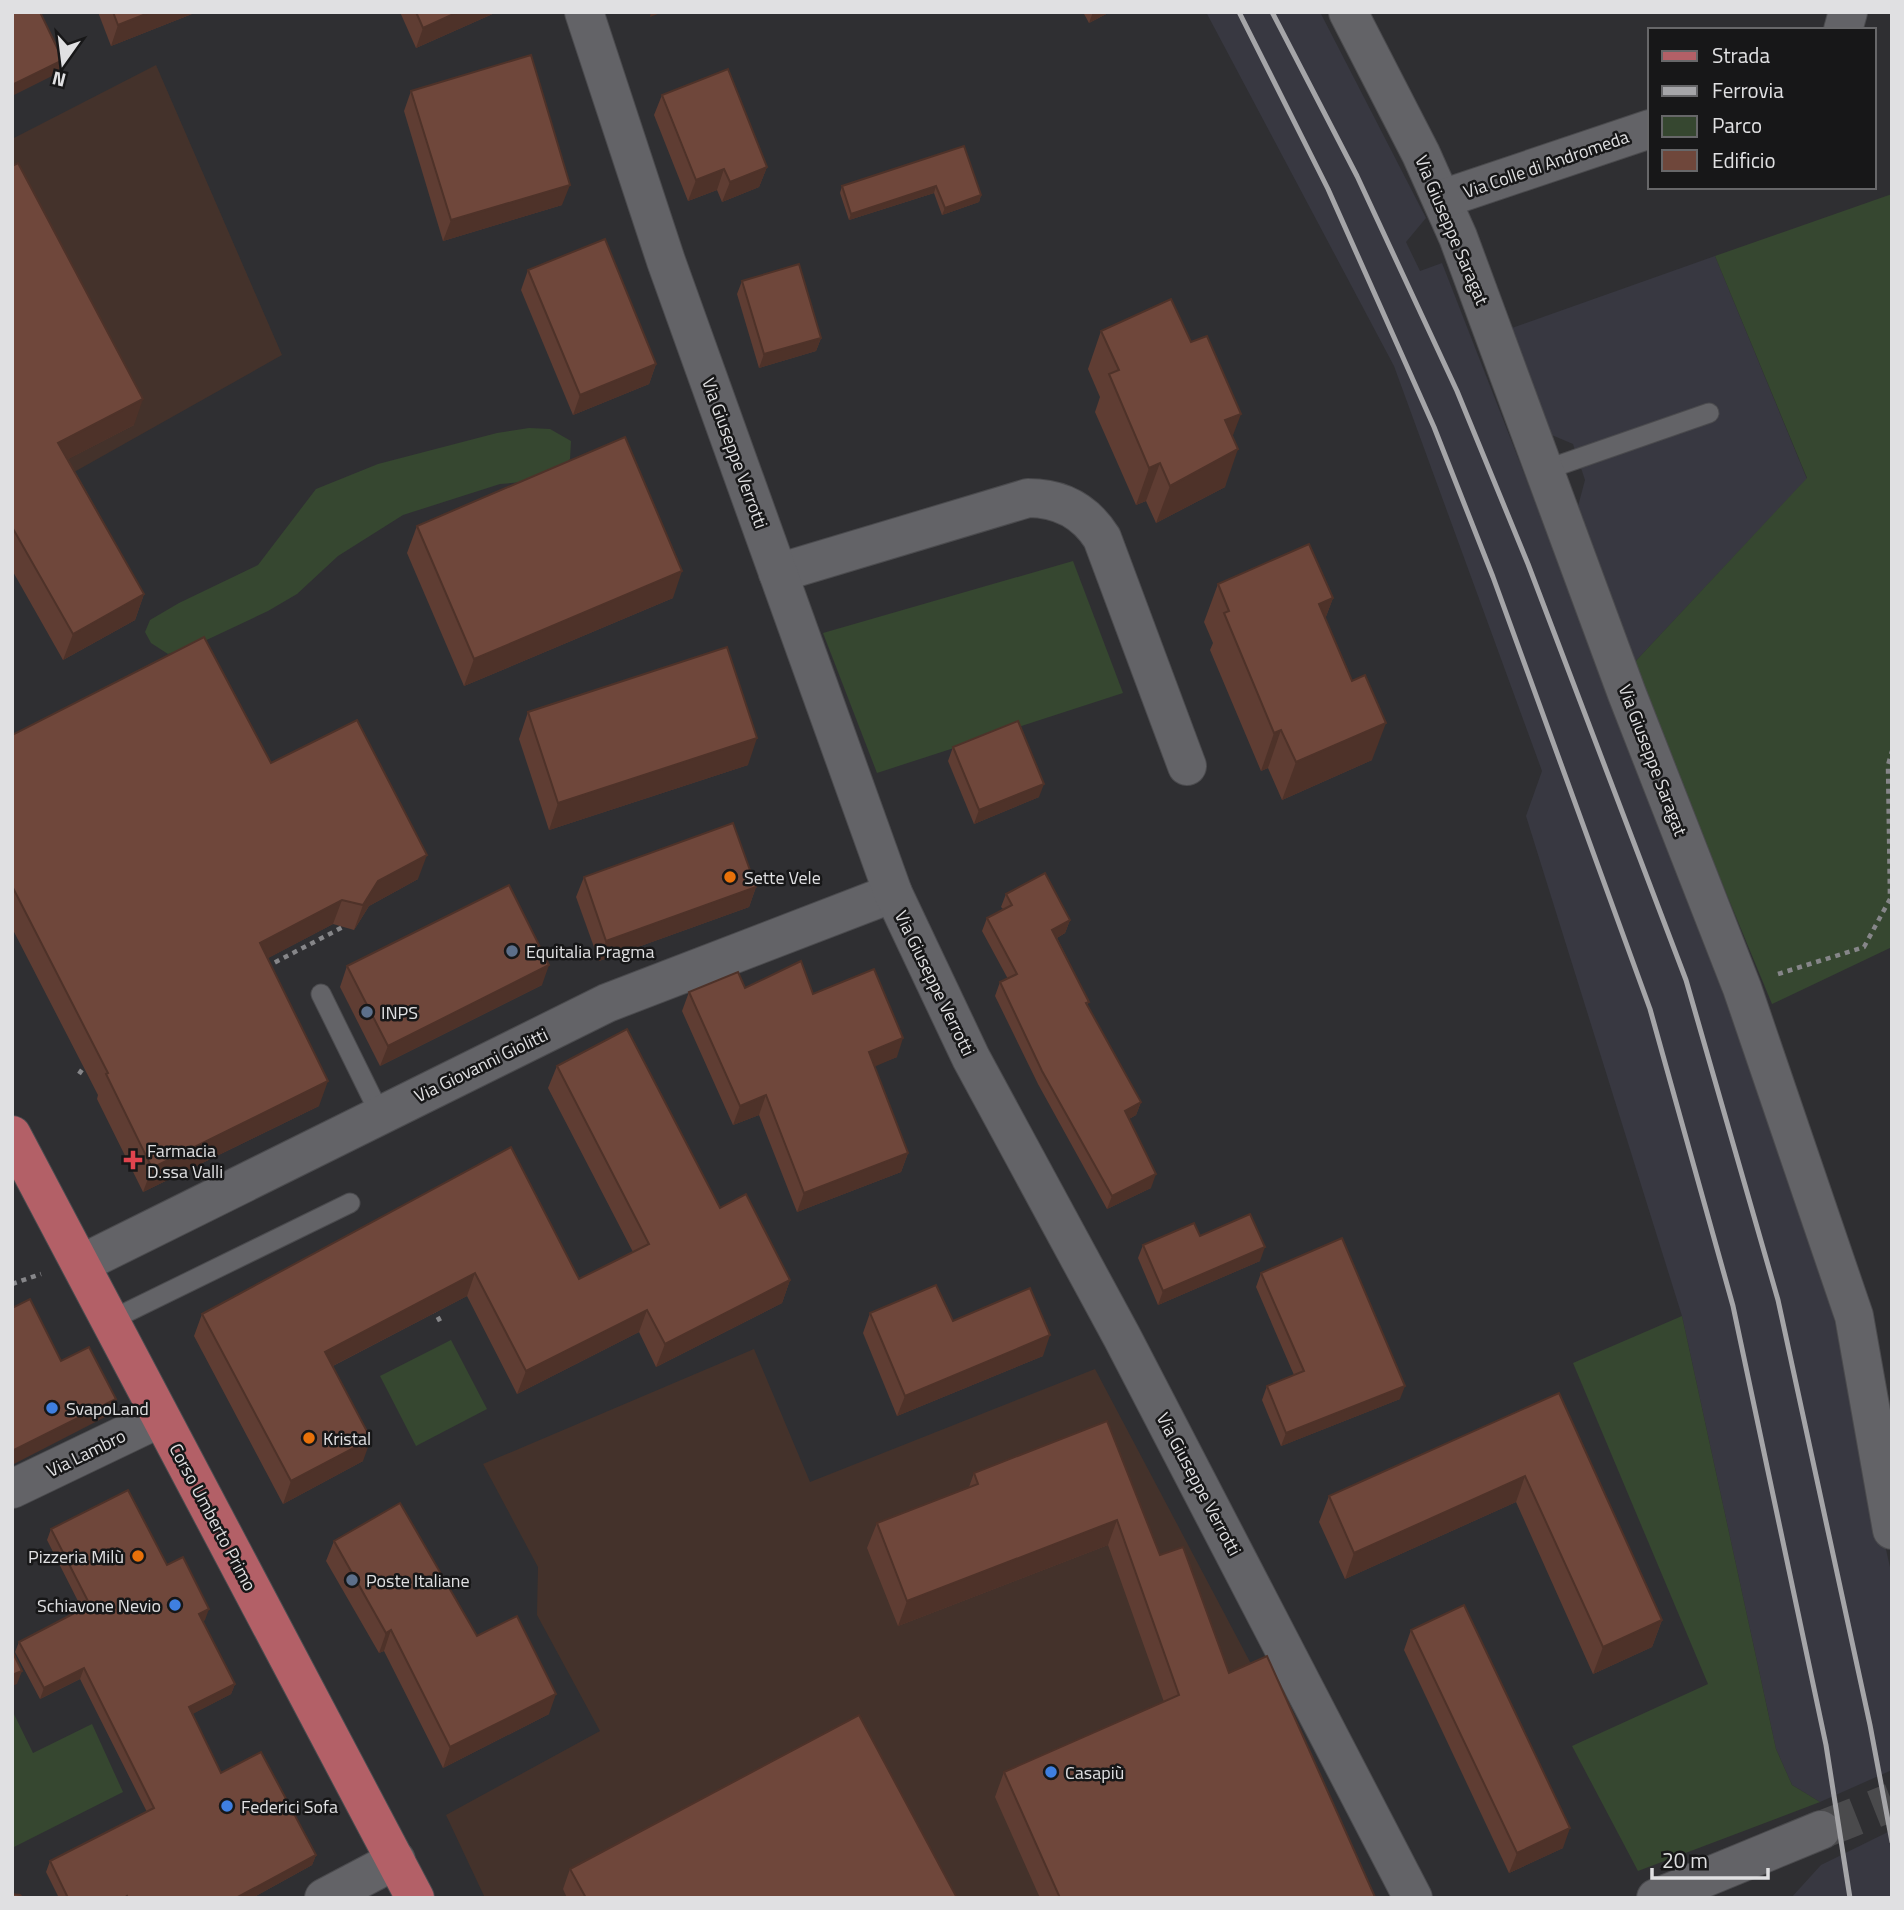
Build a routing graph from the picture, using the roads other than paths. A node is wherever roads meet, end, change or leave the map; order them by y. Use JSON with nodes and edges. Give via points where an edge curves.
{"nodes":[{"id":1,"x":584,"y":12,"type":"edge"},
{"id":2,"x":1348,"y":12,"type":"edge"},
{"id":3,"x":1648,"y":130,"type":"edge"},
{"id":4,"x":1442,"y":200,"type":"junction"},
{"id":5,"x":1709,"y":413,"type":"dead end"},
{"id":6,"x":1545,"y":470,"type":"junction"},
{"id":7,"x":778,"y":573,"type":"junction"},
{"id":8,"x":1187,"y":766,"type":"dead end"},
{"id":9,"x":893,"y":893,"type":"junction"},
{"id":10,"x":321,"y":994,"type":"dead end"},
{"id":11,"x":380,"y":1114,"type":"junction"},
{"id":12,"x":12,"y":1135,"type":"edge"},
{"id":13,"x":351,"y":1203,"type":"dead end"},
{"id":14,"x":81,"y":1264,"type":"junction"},
{"id":15,"x":109,"y":1321,"type":"junction"},
{"id":16,"x":160,"y":1418,"type":"junction"},
{"id":17,"x":12,"y":1489,"type":"edge"},
{"id":18,"x":1892,"y":1530,"type":"edge"},
{"id":19,"x":1821,"y":1830,"type":"tunnel mouth"},
{"id":20,"x":396,"y":1860,"type":"junction"},
{"id":21,"x":324,"y":1898,"type":"edge"},
{"id":22,"x":415,"y":1898,"type":"edge"},
{"id":23,"x":1413,"y":1898,"type":"edge"},
{"id":24,"x":1656,"y":1898,"type":"edge"}],
"edges":[{"from":1,"to":7,"type":"street","name":"Via Giuseppe Verrotti","via":[[666,261]]},
{"from":2,"to":4,"type":"street","name":"Via Giuseppe Saragat"},
{"from":3,"to":4,"type":"street","name":"Via Colle di Andromeda"},
{"from":4,"to":6,"type":"street","name":"Via Giuseppe Saragat"},
{"from":5,"to":6,"type":"lane"},
{"from":6,"to":18,"type":"street","name":"Via Giuseppe Saragat","via":[[1742,988],[1854,1316]]},
{"from":7,"to":8,"type":"street","via":[[1008,503],[1040,498],[1074,508],[1102,538]]},
{"from":7,"to":9,"type":"street","name":"Via Giuseppe Verrotti"},
{"from":9,"to":11,"type":"street","name":"Via Giovanni Giolitti","via":[[607,1003]]},
{"from":9,"to":23,"type":"street","name":"Via Giuseppe Verrotti","via":[[960,1036]]},
{"from":10,"to":11,"type":"lane"},
{"from":11,"to":14,"type":"street","name":"Via Giovanni Giolitti"},
{"from":12,"to":14,"type":"main road","name":"Corso Umberto Primo"},
{"from":13,"to":15,"type":"lane"},
{"from":14,"to":15,"type":"main road","name":"Corso Umberto Primo"},
{"from":15,"to":16,"type":"main road","name":"Corso Umberto Primo"},
{"from":16,"to":17,"type":"street","name":"Via Lambro"},
{"from":16,"to":20,"type":"main road","name":"Corso Umberto Primo"},
{"from":19,"to":24,"type":"street"},
{"from":20,"to":21,"type":"street"},
{"from":20,"to":22,"type":"main road","name":"Corso Umberto Primo"}]}
